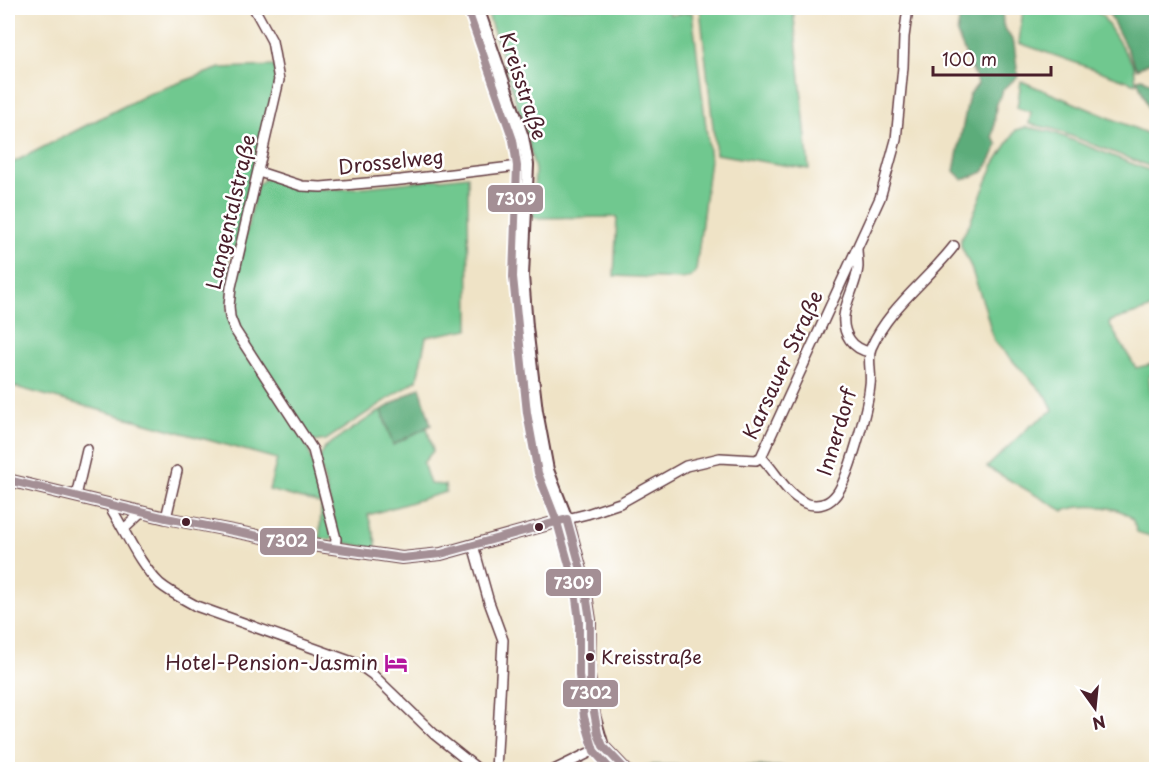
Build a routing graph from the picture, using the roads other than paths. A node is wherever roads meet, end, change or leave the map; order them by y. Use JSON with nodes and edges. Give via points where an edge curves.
{"nodes":[{"id":1,"x":254,"y":8,"type":"edge"},
{"id":2,"x":478,"y":8,"type":"edge"},
{"id":3,"x":908,"y":8,"type":"edge"},
{"id":4,"x":528,"y":165,"type":"junction"},
{"id":5,"x":259,"y":172,"type":"junction"},
{"id":6,"x":857,"y":246,"type":"junction"},
{"id":7,"x":954,"y":246,"type":"dead end"},
{"id":8,"x":870,"y":352,"type":"junction"},
{"id":9,"x":87,"y":449,"type":"dead end"},
{"id":10,"x":761,"y":457,"type":"junction"},
{"id":11,"x":177,"y":471,"type":"dead end"},
{"id":12,"x":8,"y":480,"type":"edge"},
{"id":13,"x":76,"y":496,"type":"junction"},
{"id":14,"x":111,"y":506,"type":"junction"},
{"id":15,"x":141,"y":513,"type":"junction"},
{"id":16,"x":166,"y":518,"type":"junction"},
{"id":17,"x":567,"y":519,"type":"junction"},
{"id":18,"x":124,"y":529,"type":"junction"},
{"id":19,"x":473,"y":545,"type":"junction"},
{"id":20,"x":335,"y":548,"type":"junction"},
{"id":21,"x":603,"y":746,"type":"junction"},
{"id":22,"x":560,"y":768,"type":"edge"},
{"id":23,"x":479,"y":770,"type":"edge"},
{"id":24,"x":496,"y":770,"type":"edge"},
{"id":25,"x":626,"y":770,"type":"edge"}],
"edges":[{"from":1,"to":5,"type":"street","name":"Langentalstraße","via":[[272,41],[279,80]]},
{"from":2,"to":4,"type":"street","name":"Kreisstraße","via":[[523,137]]},
{"from":3,"to":6,"type":"street","name":"Karsauer Straße","via":[[896,140],[880,198]]},
{"from":4,"to":5,"type":"street","name":"Drosselweg","via":[[321,187],[302,186]]},
{"from":4,"to":17,"type":"street","name":"Kreisstraße","via":[[523,276],[527,327],[548,470]]},
{"from":5,"to":20,"type":"street","name":"Langentalstraße","via":[[231,287],[230,317],[314,450]]},
{"from":6,"to":8,"type":"street","via":[[858,268],[842,326],[851,342]]},
{"from":6,"to":10,"type":"street","name":"Karsauer Straße"},
{"from":7,"to":8,"type":"street","name":"Innerdorf","via":[[886,321]]},
{"from":8,"to":10,"type":"street","name":"Innerdorf","via":[[870,385],[859,435],[836,496],[816,506],[806,503],[786,488]]},
{"from":9,"to":13,"type":"street"},
{"from":10,"to":17,"type":"street","name":"Karsauer Straße","via":[[720,458],[686,466],[620,503]]},
{"from":11,"to":16,"type":"street"},
{"from":12,"to":13,"type":"street","name":"Karsauer Straße"},
{"from":13,"to":14,"type":"street","name":"Karsauer Straße"},
{"from":14,"to":15,"type":"street","name":"Karsauer Straße"},
{"from":14,"to":18,"type":"street"},
{"from":15,"to":16,"type":"street","name":"Karsauer Straße"},
{"from":15,"to":18,"type":"street"},
{"from":16,"to":20,"type":"street","name":"Karsauer Straße"},
{"from":17,"to":19,"type":"street","name":"Karsauer Straße"},
{"from":17,"to":21,"type":"street","name":"Kreisstraße","via":[[584,581],[590,620],[590,690]]},
{"from":18,"to":23,"type":"street","via":[[152,576],[171,592],[196,606],[358,664]]},
{"from":19,"to":20,"type":"street","name":"Karsauer Straße","via":[[441,554],[402,558]]},
{"from":19,"to":24,"type":"street","via":[[503,640]]},
{"from":21,"to":22,"type":"street"},
{"from":21,"to":25,"type":"street","name":"Kreisstraße"}]}
